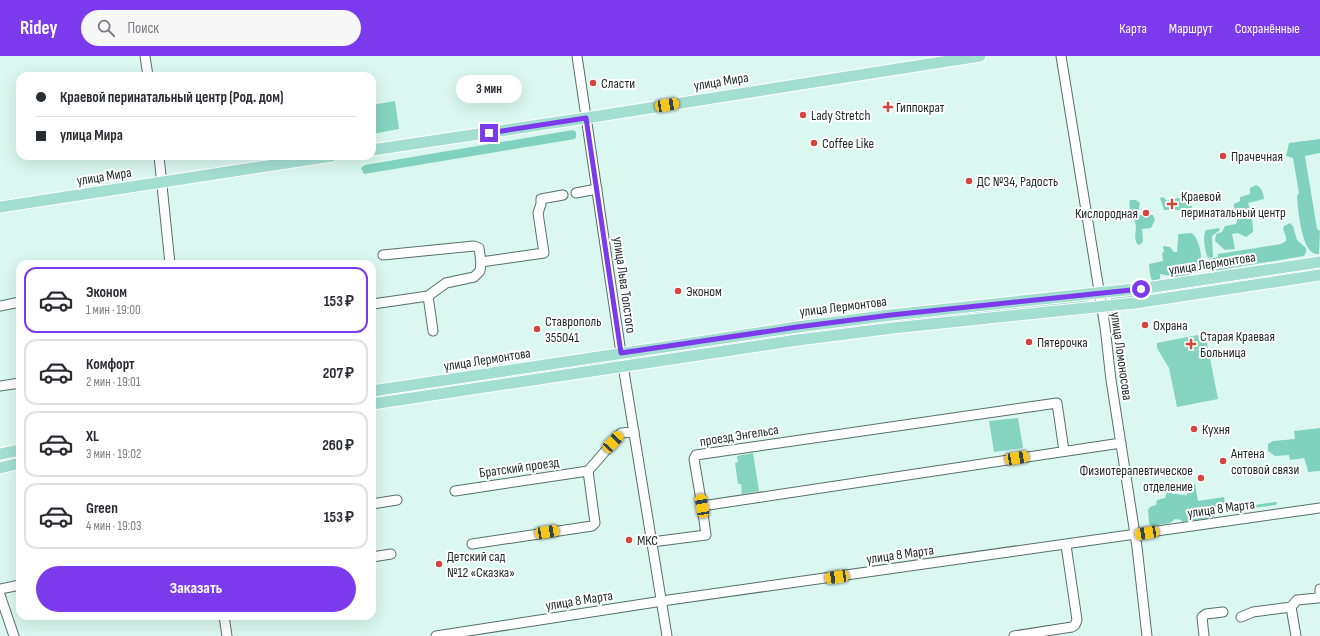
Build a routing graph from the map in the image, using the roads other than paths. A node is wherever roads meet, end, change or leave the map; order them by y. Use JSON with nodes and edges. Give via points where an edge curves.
{"nodes":[{"id":1,"x":145,"y":56,"type":"edge"},
{"id":2,"x":577,"y":56,"type":"edge"},
{"id":3,"x":980,"y":56,"type":"edge"},
{"id":4,"x":1061,"y":56,"type":"edge"},
{"id":5,"x":147,"y":72,"type":"edge"},
{"id":6,"x":586,"y":118,"type":"junction"},
{"id":7,"x":376,"y":149,"type":"edge"},
{"id":8,"x":159,"y":160,"type":"edge"},
{"id":9,"x":306,"y":160,"type":"edge"},
{"id":10,"x":162,"y":182,"type":"junction"},
{"id":11,"x":597,"y":189,"type":"junction"},
{"id":12,"x":576,"y":193,"type":"dead end"},
{"id":13,"x":563,"y":196,"type":"dead end"},
{"id":14,"x":0,"y":207,"type":"edge"},
{"id":15,"x":383,"y":255,"type":"dead end"},
{"id":16,"x":170,"y":260,"type":"edge"},
{"id":17,"x":481,"y":262,"type":"junction"},
{"id":18,"x":1320,"y":262,"type":"edge"},
{"id":19,"x":1320,"y":275,"type":"edge"},
{"id":20,"x":1100,"y":294,"type":"junction"},
{"id":21,"x":428,"y":296,"type":"junction"},
{"id":22,"x":16,"y":303,"type":"edge"},
{"id":23,"x":376,"y":304,"type":"edge"},
{"id":24,"x":0,"y":306,"type":"edge"},
{"id":25,"x":1102,"y":306,"type":"junction"},
{"id":26,"x":433,"y":331,"type":"dead end"},
{"id":27,"x":621,"y":353,"type":"junction"},
{"id":28,"x":623,"y":367,"type":"junction"},
{"id":29,"x":16,"y":384,"type":"edge"},
{"id":30,"x":0,"y":386,"type":"edge"},
{"id":31,"x":376,"y":390,"type":"edge"},
{"id":32,"x":376,"y":403,"type":"edge"},
{"id":33,"x":634,"y":432,"type":"junction"},
{"id":34,"x":1121,"y":443,"type":"junction"},
{"id":35,"x":16,"y":451,"type":"edge"},
{"id":36,"x":1064,"y":451,"type":"junction"},
{"id":37,"x":0,"y":454,"type":"edge"},
{"id":38,"x":16,"y":464,"type":"edge"},
{"id":39,"x":0,"y":468,"type":"edge"},
{"id":40,"x":588,"y":472,"type":"junction"},
{"id":41,"x":455,"y":491,"type":"dead end"},
{"id":42,"x":397,"y":500,"type":"dead end"},
{"id":43,"x":376,"y":503,"type":"edge"},
{"id":44,"x":702,"y":506,"type":"junction"},
{"id":45,"x":1320,"y":508,"type":"edge"},
{"id":46,"x":1135,"y":535,"type":"junction"},
{"id":47,"x":652,"y":542,"type":"junction"},
{"id":48,"x":472,"y":544,"type":"dead end"},
{"id":49,"x":1066,"y":544,"type":"junction"},
{"id":50,"x":391,"y":554,"type":"dead end"},
{"id":51,"x":376,"y":556,"type":"edge"},
{"id":52,"x":16,"y":586,"type":"edge"},
{"id":53,"x":0,"y":589,"type":"edge"},
{"id":54,"x":1320,"y":589,"type":"edge"},
{"id":55,"x":0,"y":595,"type":"edge"},
{"id":56,"x":662,"y":602,"type":"junction"},
{"id":57,"x":1291,"y":607,"type":"junction"},
{"id":58,"x":1223,"y":612,"type":"dead end"},
{"id":59,"x":1241,"y":617,"type":"dead end"},
{"id":60,"x":225,"y":620,"type":"edge"},
{"id":61,"x":1056,"y":633,"type":"edge"},
{"id":62,"x":14,"y":636,"type":"edge"},
{"id":63,"x":227,"y":636,"type":"edge"},
{"id":64,"x":436,"y":636,"type":"edge"},
{"id":65,"x":667,"y":636,"type":"edge"},
{"id":66,"x":1014,"y":636,"type":"edge"},
{"id":67,"x":1147,"y":636,"type":"edge"},
{"id":68,"x":1204,"y":636,"type":"edge"},
{"id":69,"x":1296,"y":636,"type":"edge"}],
"edges":[{"from":1,"to":5,"type":"street"},
{"from":2,"to":6,"type":"street","name":"улица Льва Толстого"},
{"from":3,"to":6,"type":"main road","name":"улица Мира"},
{"from":4,"to":20,"type":"street","name":"улица Ломоносова"},
{"from":6,"to":7,"type":"main road","name":"улица Мира"},
{"from":6,"to":11,"type":"street","name":"улица Льва Толстого"},
{"from":8,"to":10,"type":"street"},
{"from":9,"to":10,"type":"main road","name":"улица Мира"},
{"from":10,"to":14,"type":"main road","name":"улица Мира"},
{"from":10,"to":16,"type":"street"},
{"from":11,"to":12,"type":"street"},
{"from":11,"to":27,"type":"street","name":"улица Льва Толстого"},
{"from":13,"to":17,"type":"street","via":[[541,199],[538,213],[544,253]]},
{"from":15,"to":17,"type":"street","via":[[474,246],[479,248]]},
{"from":17,"to":21,"type":"street","via":[[480,271],[474,277],[446,283]]},
{"from":18,"to":20,"type":"main road","name":"улица Лермонтова"},
{"from":19,"to":25,"type":"main road","name":"улица Лермонтова"},
{"from":20,"to":25,"type":"street","name":"улица Ломоносова"},
{"from":20,"to":27,"type":"main road","name":"улица Лермонтова","via":[[891,315]]},
{"from":21,"to":23,"type":"street"},
{"from":21,"to":26,"type":"street"},
{"from":22,"to":24,"type":"street"},
{"from":25,"to":28,"type":"main road","name":"улица Лермонтова","via":[[798,340]]},
{"from":25,"to":34,"type":"street","name":"улица Ломоносова"},
{"from":27,"to":28,"type":"street","name":"улица Льва Толстого"},
{"from":27,"to":31,"type":"main road","name":"улица Лермонтова"},
{"from":28,"to":32,"type":"main road","name":"улица Лермонтова"},
{"from":28,"to":33,"type":"street","name":"улица Льва Толстого"},
{"from":29,"to":30,"type":"street"},
{"from":33,"to":40,"type":"street","via":[[622,434]]},
{"from":33,"to":47,"type":"street","name":"улица Льва Толстого"},
{"from":34,"to":36,"type":"street"},
{"from":34,"to":46,"type":"street","name":"улица Ломоносова"},
{"from":35,"to":37,"type":"main road"},
{"from":36,"to":44,"type":"street"},
{"from":36,"to":44,"type":"street","name":"проезд Энгельса","via":[[1057,403],[696,455],[694,458]]},
{"from":38,"to":39,"type":"main road"},
{"from":40,"to":41,"type":"street","name":"Братский проезд"},
{"from":40,"to":48,"type":"street","via":[[595,523],[592,526]]},
{"from":42,"to":43,"type":"street"},
{"from":44,"to":47,"type":"street","via":[[706,535]]},
{"from":45,"to":46,"type":"street","name":"улица 8 Марта"},
{"from":46,"to":49,"type":"street","name":"улица 8 Марта"},
{"from":46,"to":67,"type":"street","name":"улица Ломоносова"},
{"from":47,"to":56,"type":"street","name":"улица Льва Толстого"},
{"from":49,"to":56,"type":"street","name":"улица 8 Марта"},
{"from":49,"to":61,"type":"street","via":[[1077,620],[1072,627]]},
{"from":50,"to":51,"type":"street"},
{"from":52,"to":53,"type":"street"},
{"from":54,"to":57,"type":"street","via":[[1320,597],[1297,600]]},
{"from":55,"to":62,"type":"street"},
{"from":56,"to":64,"type":"street","name":"улица 8 Марта"},
{"from":56,"to":65,"type":"street","name":"улица Льва Толстого"},
{"from":57,"to":59,"type":"street","via":[[1253,612]]},
{"from":57,"to":69,"type":"street"},
{"from":58,"to":68,"type":"street","via":[[1202,617]]},
{"from":60,"to":63,"type":"street"},
{"from":61,"to":66,"type":"street"}]}
